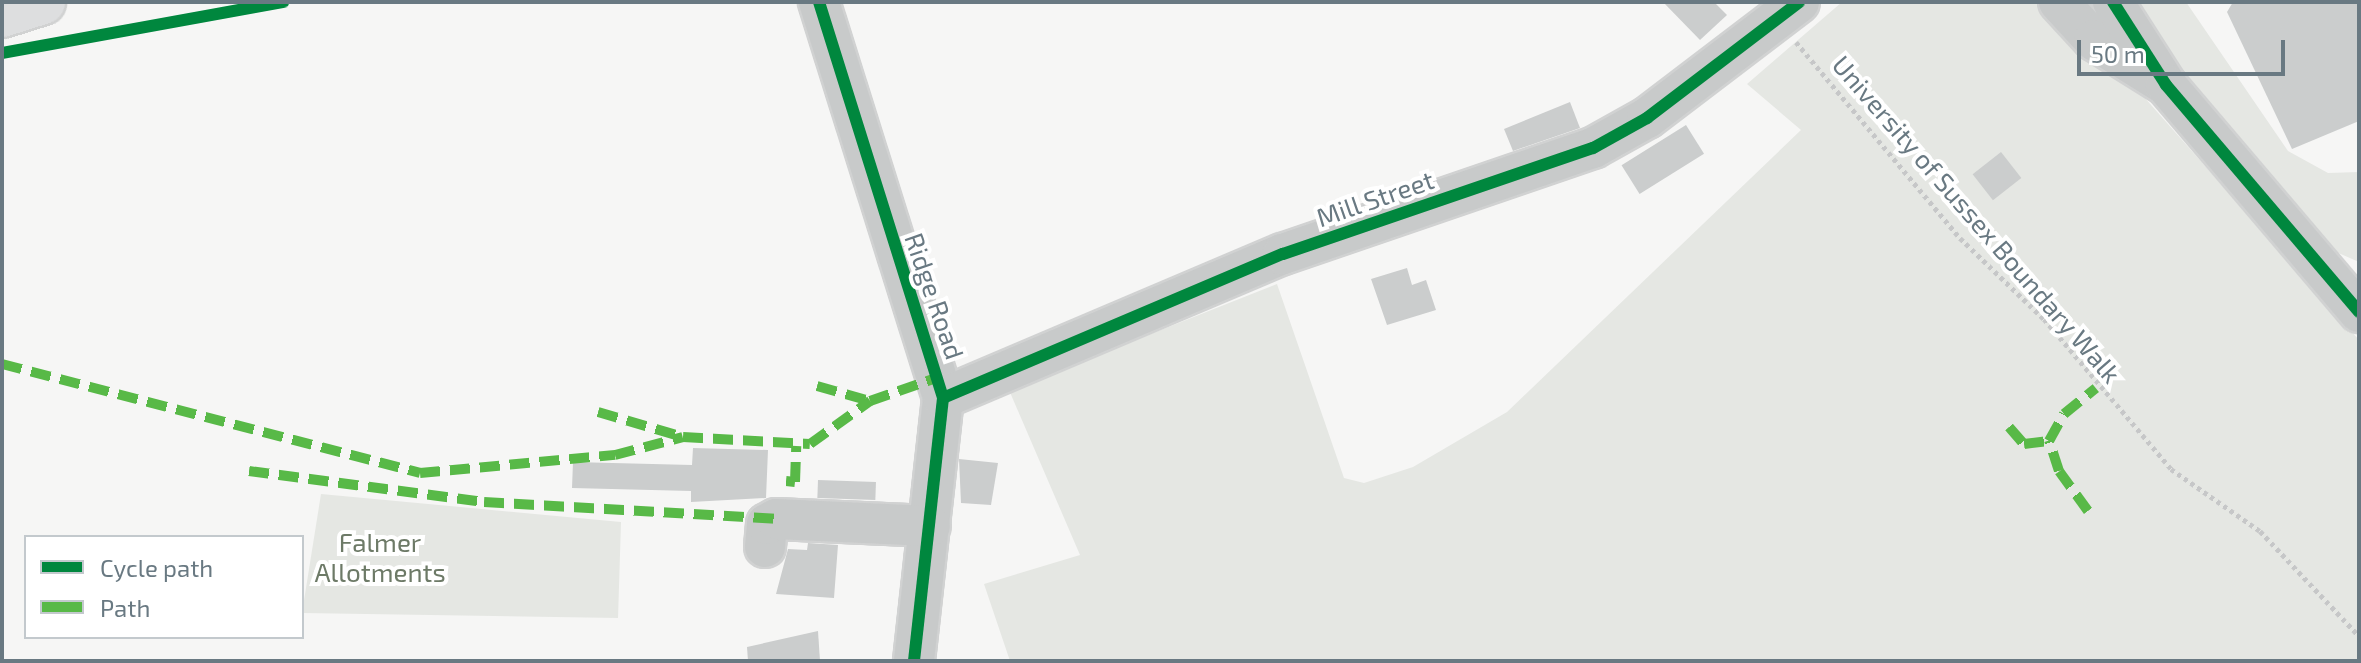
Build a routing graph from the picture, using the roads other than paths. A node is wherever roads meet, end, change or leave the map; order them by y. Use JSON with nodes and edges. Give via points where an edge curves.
{"nodes":[{"id":1,"x":43,"y":2,"type":"edge"},
{"id":2,"x":819,"y":2,"type":"edge"},
{"id":3,"x":2059,"y":2,"type":"edge"},
{"id":4,"x":2113,"y":2,"type":"edge"},
{"id":5,"x":1777,"y":8,"type":"edge"},
{"id":6,"x":2,"y":15,"type":"edge"},
{"id":7,"x":2166,"y":85,"type":"junction"},
{"id":8,"x":2358,"y":309,"type":"edge"},
{"id":9,"x":943,"y":398,"type":"junction"},
{"id":10,"x":930,"y":526,"type":"junction"},
{"id":11,"x":765,"y":547,"type":"dead end"},
{"id":12,"x":914,"y":661,"type":"edge"}],
"edges":[{"from":1,"to":6,"type":"highway"},
{"from":2,"to":9,"type":"street","name":"Ridge Road"},
{"from":3,"to":7,"type":"street","via":[[2105,49]]},
{"from":4,"to":7,"type":"street"},
{"from":5,"to":9,"type":"street","name":"Mill Street","via":[[1647,118],[1593,148],[1296,249]]},
{"from":7,"to":8,"type":"street"},
{"from":9,"to":10,"type":"street","name":"Ridge Road"},
{"from":10,"to":11,"type":"street","via":[[776,519],[767,524]]},
{"from":10,"to":12,"type":"street","name":"Ridge Road"}]}
